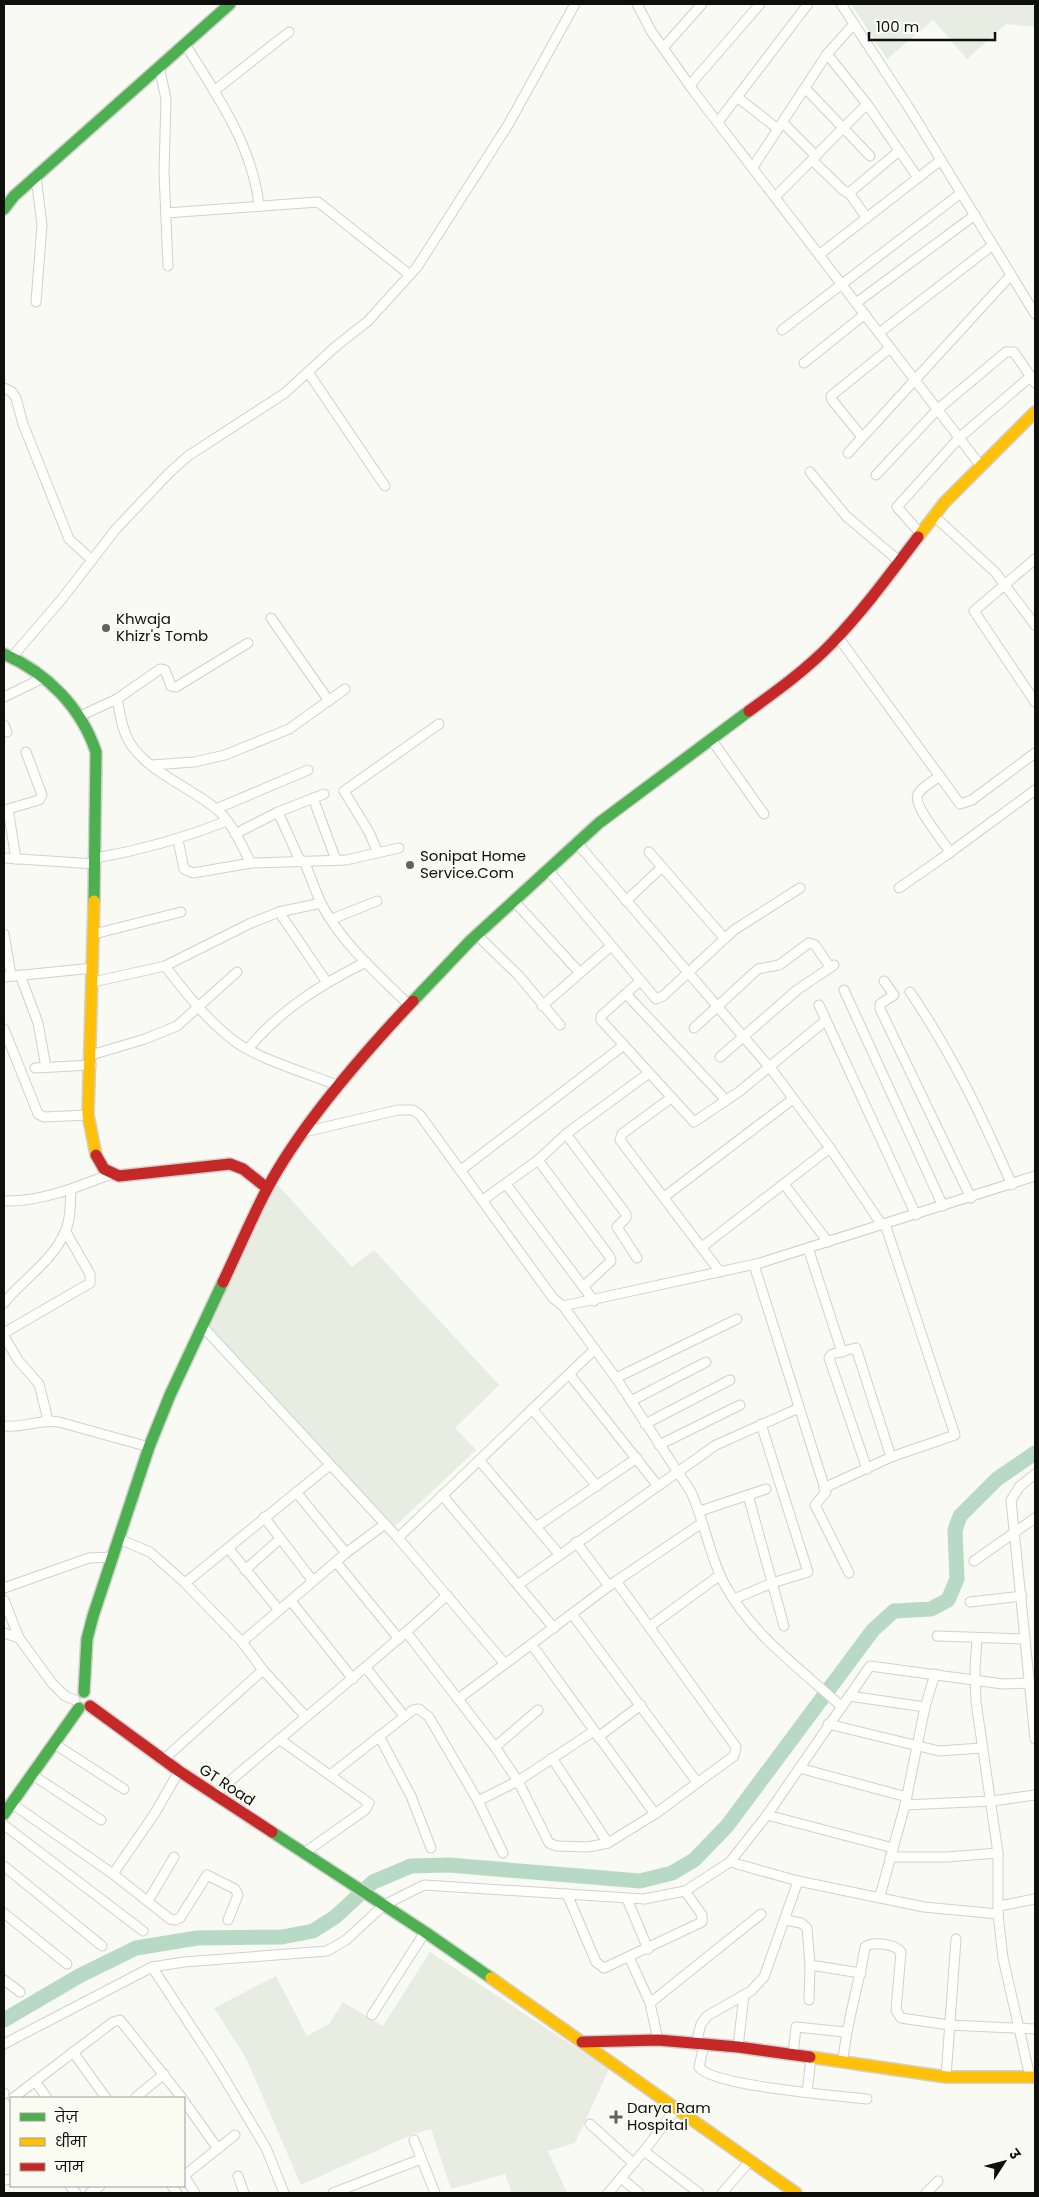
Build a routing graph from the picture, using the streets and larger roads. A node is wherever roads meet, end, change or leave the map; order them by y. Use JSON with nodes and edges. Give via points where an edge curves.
{"nodes":[{"id":1,"x":230,"y":4,"type":"edge"},
{"id":2,"x":575,"y":4,"type":"edge"},
{"id":3,"x":637,"y":4,"type":"edge"},
{"id":4,"x":702,"y":4,"type":"edge"},
{"id":5,"x":760,"y":4,"type":"edge"},
{"id":6,"x":808,"y":4,"type":"edge"},
{"id":7,"x":840,"y":4,"type":"edge"},
{"id":8,"x":854,"y":24,"type":"junction"},
{"id":9,"x":289,"y":32,"type":"dead end"},
{"id":10,"x":185,"y":44,"type":"junction"},
{"id":11,"x":663,"y":48,"type":"junction"},
{"id":12,"x":827,"y":54,"type":"junction"},
{"id":13,"x":159,"y":66,"type":"junction"},
{"id":14,"x":690,"y":85,"type":"junction"},
{"id":15,"x":805,"y":88,"type":"junction"},
{"id":16,"x":214,"y":91,"type":"junction"},
{"id":17,"x":737,"y":97,"type":"junction"},
{"id":18,"x":867,"y":104,"type":"junction"},
{"id":19,"x":718,"y":122,"type":"junction"},
{"id":20,"x":780,"y":126,"type":"junction"},
{"id":21,"x":844,"y":128,"type":"junction"},
{"id":22,"x":900,"y":151,"type":"junction"},
{"id":23,"x":870,"y":156,"type":"dead end"},
{"id":24,"x":814,"y":158,"type":"junction"},
{"id":25,"x":941,"y":160,"type":"junction"},
{"id":26,"x":753,"y":167,"type":"junction"},
{"id":27,"x":36,"y":177,"type":"junction"},
{"id":28,"x":918,"y":178,"type":"junction"},
{"id":29,"x":849,"y":193,"type":"junction"},
{"id":30,"x":961,"y":193,"type":"junction"},
{"id":31,"x":776,"y":196,"type":"junction"},
{"id":32,"x":259,"y":206,"type":"junction"},
{"id":33,"x":4,"y":209,"type":"edge"},
{"id":34,"x":166,"y":213,"type":"junction"},
{"id":35,"x":975,"y":215,"type":"junction"},
{"id":36,"x":867,"y":218,"type":"junction"},
{"id":37,"x":993,"y":245,"type":"junction"},
{"id":38,"x":820,"y":254,"type":"junction"},
{"id":39,"x":168,"y":266,"type":"dead end"},
{"id":40,"x":410,"y":275,"type":"junction"},
{"id":41,"x":1012,"y":275,"type":"junction"},
{"id":42,"x":842,"y":283,"type":"junction"},
{"id":43,"x":36,"y":302,"type":"dead end"},
{"id":44,"x":856,"y":302,"type":"junction"},
{"id":45,"x":865,"y":314,"type":"junction"},
{"id":46,"x":1035,"y":314,"type":"edge"},
{"id":47,"x":782,"y":330,"type":"dead end"},
{"id":48,"x":879,"y":333,"type":"junction"},
{"id":49,"x":890,"y":348,"type":"junction"},
{"id":50,"x":804,"y":363,"type":"dead end"},
{"id":51,"x":308,"y":372,"type":"junction"},
{"id":52,"x":914,"y":379,"type":"junction"},
{"id":53,"x":1033,"y":379,"type":"edge"},
{"id":54,"x":4,"y":388,"type":"edge"},
{"id":55,"x":937,"y":410,"type":"junction"},
{"id":56,"x":1035,"y":412,"type":"edge"},
{"id":57,"x":862,"y":437,"type":"junction"},
{"id":58,"x":959,"y":438,"type":"junction"},
{"id":59,"x":848,"y":453,"type":"dead end"},
{"id":60,"x":980,"y":465,"type":"junction"},
{"id":61,"x":810,"y":472,"type":"dead end"},
{"id":62,"x":876,"y":475,"type":"dead end"},
{"id":63,"x":386,"y":486,"type":"dead end"},
{"id":64,"x":934,"y":516,"type":"junction"},
{"id":65,"x":920,"y":533,"type":"junction"},
{"id":66,"x":1035,"y":559,"type":"edge"},
{"id":67,"x":92,"y":560,"type":"junction"},
{"id":68,"x":899,"y":561,"type":"junction"},
{"id":69,"x":1005,"y":584,"type":"junction"},
{"id":70,"x":271,"y":618,"type":"dead end"},
{"id":71,"x":1035,"y":625,"type":"edge"},
{"id":72,"x":838,"y":637,"type":"junction"},
{"id":73,"x":248,"y":643,"type":"dead end"},
{"id":74,"x":8,"y":656,"type":"edge"},
{"id":75,"x":43,"y":678,"type":"junction"},
{"id":76,"x":346,"y":689,"type":"dead end"},
{"id":77,"x":4,"y":697,"type":"edge"},
{"id":78,"x":116,"y":699,"type":"junction"},
{"id":79,"x":329,"y":701,"type":"junction"},
{"id":80,"x":1035,"y":702,"type":"edge"},
{"id":81,"x":80,"y":716,"type":"junction"},
{"id":82,"x":439,"y":724,"type":"dead end"},
{"id":83,"x":711,"y":739,"type":"junction"},
{"id":84,"x":26,"y":752,"type":"dead end"},
{"id":85,"x":1035,"y":753,"type":"edge"},
{"id":86,"x":152,"y":765,"type":"junction"},
{"id":87,"x":308,"y":770,"type":"dead end"},
{"id":88,"x":940,"y":776,"type":"junction"},
{"id":89,"x":1035,"y":790,"type":"edge"},
{"id":90,"x":324,"y":794,"type":"dead end"},
{"id":91,"x":313,"y":798,"type":"junction"},
{"id":92,"x":216,"y":809,"type":"junction"},
{"id":93,"x":278,"y":812,"type":"junction"},
{"id":94,"x":764,"y":814,"type":"dead end"},
{"id":95,"x":227,"y":821,"type":"junction"},
{"id":96,"x":235,"y":834,"type":"junction"},
{"id":97,"x":178,"y":840,"type":"junction"},
{"id":98,"x":577,"y":843,"type":"junction"},
{"id":99,"x":399,"y":848,"type":"dead end"},
{"id":100,"x":649,"y":852,"type":"dead end"},
{"id":101,"x":378,"y":853,"type":"junction"},
{"id":102,"x":948,"y":854,"type":"junction"},
{"id":103,"x":4,"y":858,"type":"edge"},
{"id":104,"x":16,"y":859,"type":"junction"},
{"id":105,"x":336,"y":860,"type":"junction"},
{"id":106,"x":96,"y":861,"type":"junction"},
{"id":107,"x":302,"y":861,"type":"junction"},
{"id":108,"x":251,"y":863,"type":"junction"},
{"id":109,"x":662,"y":867,"type":"junction"},
{"id":110,"x":548,"y":870,"type":"junction"},
{"id":111,"x":800,"y":888,"type":"dead end"},
{"id":112,"x":899,"y":888,"type":"dead end"},
{"id":113,"x":377,"y":901,"type":"dead end"},
{"id":114,"x":514,"y":901,"type":"junction"},
{"id":115,"x":626,"y":901,"type":"junction"},
{"id":116,"x":322,"y":904,"type":"junction"},
{"id":117,"x":181,"y":912,"type":"dead end"},
{"id":118,"x":279,"y":912,"type":"junction"},
{"id":119,"x":332,"y":920,"type":"junction"},
{"id":120,"x":4,"y":934,"type":"edge"},
{"id":121,"x":94,"y":934,"type":"junction"},
{"id":122,"x":477,"y":935,"type":"junction"},
{"id":123,"x":724,"y":938,"type":"junction"},
{"id":124,"x":611,"y":946,"type":"junction"},
{"id":125,"x":366,"y":962,"type":"junction"},
{"id":126,"x":165,"y":966,"type":"junction"},
{"id":127,"x":93,"y":968,"type":"junction"},
{"id":128,"x":237,"y":972,"type":"dead end"},
{"id":129,"x":688,"y":972,"type":"junction"},
{"id":130,"x":580,"y":974,"type":"junction"},
{"id":131,"x":20,"y":975,"type":"junction"},
{"id":132,"x":7,"y":976,"type":"edge"},
{"id":133,"x":326,"y":981,"type":"junction"},
{"id":134,"x":640,"y":981,"type":"junction"},
{"id":135,"x":884,"y":981,"type":"dead end"},
{"id":136,"x":93,"y":982,"type":"junction"},
{"id":137,"x":844,"y":990,"type":"dead end"},
{"id":138,"x":910,"y":992,"type":"dead end"},
{"id":139,"x":626,"y":994,"type":"junction"},
{"id":140,"x":819,"y":1004,"type":"dead end"},
{"id":141,"x":409,"y":1005,"type":"junction"},
{"id":142,"x":542,"y":1006,"type":"junction"},
{"id":143,"x":716,"y":1006,"type":"junction"},
{"id":144,"x":198,"y":1007,"type":"junction"},
{"id":145,"x":825,"y":1020,"type":"junction"},
{"id":146,"x":560,"y":1025,"type":"dead end"},
{"id":147,"x":694,"y":1028,"type":"dead end"},
{"id":148,"x":4,"y":1029,"type":"edge"},
{"id":149,"x":743,"y":1037,"type":"junction"},
{"id":150,"x":6,"y":1039,"type":"edge"},
{"id":151,"x":624,"y":1045,"type":"junction"},
{"id":152,"x":248,"y":1049,"type":"junction"},
{"id":153,"x":720,"y":1057,"type":"dead end"},
{"id":154,"x":91,"y":1060,"type":"junction"},
{"id":155,"x":768,"y":1066,"type":"junction"},
{"id":156,"x":46,"y":1067,"type":"junction"},
{"id":157,"x":35,"y":1068,"type":"dead end"},
{"id":158,"x":649,"y":1073,"type":"junction"},
{"id":159,"x":338,"y":1086,"type":"junction"},
{"id":160,"x":671,"y":1098,"type":"junction"},
{"id":161,"x":793,"y":1099,"type":"junction"},
{"id":162,"x":726,"y":1100,"type":"junction"},
{"id":163,"x":88,"y":1115,"type":"junction"},
{"id":164,"x":304,"y":1132,"type":"junction"},
{"id":165,"x":566,"y":1134,"type":"junction"},
{"id":166,"x":830,"y":1148,"type":"junction"},
{"id":167,"x":538,"y":1160,"type":"junction"},
{"id":168,"x":461,"y":1170,"type":"junction"},
{"id":169,"x":111,"y":1174,"type":"junction"},
{"id":170,"x":1035,"y":1176,"type":"edge"},
{"id":171,"x":506,"y":1184,"type":"junction"},
{"id":172,"x":784,"y":1184,"type":"junction"},
{"id":173,"x":1012,"y":1185,"type":"junction"},
{"id":174,"x":267,"y":1188,"type":"junction"},
{"id":175,"x":71,"y":1190,"type":"junction"},
{"id":176,"x":664,"y":1197,"type":"junction"},
{"id":177,"x":970,"y":1198,"type":"junction"},
{"id":178,"x":483,"y":1200,"type":"junction"},
{"id":179,"x":4,"y":1201,"type":"edge"},
{"id":180,"x":943,"y":1206,"type":"junction"},
{"id":181,"x":916,"y":1215,"type":"junction"},
{"id":182,"x":884,"y":1225,"type":"junction"},
{"id":183,"x":66,"y":1232,"type":"junction"},
{"id":184,"x":828,"y":1242,"type":"junction"},
{"id":185,"x":702,"y":1247,"type":"junction"},
{"id":186,"x":808,"y":1248,"type":"junction"},
{"id":187,"x":637,"y":1258,"type":"dead end"},
{"id":188,"x":754,"y":1264,"type":"junction"},
{"id":189,"x":720,"y":1272,"type":"junction"},
{"id":190,"x":583,"y":1287,"type":"junction"},
{"id":191,"x":594,"y":1301,"type":"junction"},
{"id":192,"x":4,"y":1303,"type":"edge"},
{"id":193,"x":563,"y":1306,"type":"junction"},
{"id":194,"x":737,"y":1319,"type":"dead end"},
{"id":195,"x":203,"y":1327,"type":"junction"},
{"id":196,"x":4,"y":1334,"type":"edge"},
{"id":197,"x":595,"y":1349,"type":"junction"},
{"id":198,"x":842,"y":1352,"type":"junction"},
{"id":199,"x":706,"y":1362,"type":"dead end"},
{"id":200,"x":570,"y":1375,"type":"junction"},
{"id":201,"x":616,"y":1378,"type":"junction"},
{"id":202,"x":730,"y":1380,"type":"dead end"},
{"id":203,"x":631,"y":1401,"type":"junction"},
{"id":204,"x":740,"y":1405,"type":"dead end"},
{"id":205,"x":798,"y":1408,"type":"junction"},
{"id":206,"x":532,"y":1409,"type":"junction"},
{"id":207,"x":48,"y":1420,"type":"junction"},
{"id":208,"x":645,"y":1424,"type":"junction"},
{"id":209,"x":761,"y":1424,"type":"junction"},
{"id":210,"x":4,"y":1426,"type":"edge"},
{"id":211,"x":659,"y":1445,"type":"junction"},
{"id":212,"x":149,"y":1447,"type":"junction"},
{"id":213,"x":891,"y":1457,"type":"junction"},
{"id":214,"x":637,"y":1458,"type":"junction"},
{"id":215,"x":478,"y":1460,"type":"junction"},
{"id":216,"x":330,"y":1465,"type":"junction"},
{"id":217,"x":867,"y":1469,"type":"junction"},
{"id":218,"x":677,"y":1471,"type":"junction"},
{"id":219,"x":1035,"y":1474,"type":"edge"},
{"id":220,"x":597,"y":1486,"type":"junction"},
{"id":221,"x":658,"y":1486,"type":"junction"},
{"id":222,"x":824,"y":1488,"type":"junction"},
{"id":223,"x":766,"y":1489,"type":"dead end"},
{"id":224,"x":296,"y":1492,"type":"junction"},
{"id":225,"x":442,"y":1495,"type":"junction"},
{"id":226,"x":748,"y":1495,"type":"junction"},
{"id":227,"x":700,"y":1512,"type":"junction"},
{"id":228,"x":264,"y":1517,"type":"junction"},
{"id":229,"x":1035,"y":1518,"type":"edge"},
{"id":230,"x":702,"y":1523,"type":"junction"},
{"id":231,"x":384,"y":1524,"type":"junction"},
{"id":232,"x":536,"y":1527,"type":"junction"},
{"id":233,"x":1016,"y":1532,"type":"junction"},
{"id":234,"x":398,"y":1538,"type":"junction"},
{"id":235,"x":120,"y":1539,"type":"junction"},
{"id":236,"x":280,"y":1539,"type":"junction"},
{"id":237,"x":576,"y":1542,"type":"junction"},
{"id":238,"x":228,"y":1548,"type":"junction"},
{"id":239,"x":346,"y":1553,"type":"junction"},
{"id":240,"x":559,"y":1554,"type":"junction"},
{"id":241,"x":113,"y":1557,"type":"junction"},
{"id":242,"x":974,"y":1561,"type":"dead end"},
{"id":243,"x":336,"y":1562,"type":"junction"},
{"id":244,"x":245,"y":1570,"type":"junction"},
{"id":245,"x":849,"y":1573,"type":"dead end"},
{"id":246,"x":720,"y":1575,"type":"junction"},
{"id":247,"x":313,"y":1581,"type":"junction"},
{"id":248,"x":185,"y":1583,"type":"junction"},
{"id":249,"x":519,"y":1584,"type":"junction"},
{"id":250,"x":612,"y":1584,"type":"junction"},
{"id":251,"x":772,"y":1584,"type":"junction"},
{"id":252,"x":4,"y":1588,"type":"edge"},
{"id":253,"x":447,"y":1595,"type":"junction"},
{"id":254,"x":1022,"y":1596,"type":"junction"},
{"id":255,"x":4,"y":1600,"type":"edge"},
{"id":256,"x":734,"y":1600,"type":"junction"},
{"id":257,"x":291,"y":1601,"type":"junction"},
{"id":258,"x":970,"y":1602,"type":"dead end"},
{"id":259,"x":279,"y":1610,"type":"junction"},
{"id":260,"x":572,"y":1614,"type":"junction"},
{"id":261,"x":784,"y":1626,"type":"dead end"},
{"id":262,"x":649,"y":1627,"type":"junction"},
{"id":263,"x":554,"y":1628,"type":"junction"},
{"id":264,"x":4,"y":1634,"type":"edge"},
{"id":265,"x":403,"y":1636,"type":"junction"},
{"id":266,"x":937,"y":1636,"type":"dead end"},
{"id":267,"x":18,"y":1638,"type":"junction"},
{"id":268,"x":977,"y":1639,"type":"junction"},
{"id":269,"x":1025,"y":1639,"type":"junction"},
{"id":270,"x":242,"y":1642,"type":"junction"},
{"id":271,"x":532,"y":1645,"type":"junction"},
{"id":272,"x":505,"y":1664,"type":"junction"},
{"id":273,"x":366,"y":1668,"type":"junction"},
{"id":274,"x":263,"y":1670,"type":"junction"},
{"id":275,"x":935,"y":1674,"type":"junction"},
{"id":276,"x":353,"y":1679,"type":"junction"},
{"id":277,"x":975,"y":1680,"type":"junction"},
{"id":278,"x":1032,"y":1683,"type":"edge"},
{"id":279,"x":849,"y":1696,"type":"junction"},
{"id":280,"x":458,"y":1699,"type":"junction"},
{"id":281,"x":82,"y":1702,"type":"junction"},
{"id":282,"x":641,"y":1706,"type":"junction"},
{"id":283,"x":842,"y":1707,"type":"junction"},
{"id":284,"x":925,"y":1707,"type":"junction"},
{"id":285,"x":538,"y":1710,"type":"dead end"},
{"id":286,"x":404,"y":1716,"type":"junction"},
{"id":287,"x":306,"y":1717,"type":"junction"},
{"id":288,"x":828,"y":1724,"type":"junction"},
{"id":289,"x":596,"y":1734,"type":"junction"},
{"id":290,"x":379,"y":1736,"type":"junction"},
{"id":291,"x":278,"y":1739,"type":"junction"},
{"id":292,"x":1035,"y":1739,"type":"edge"},
{"id":293,"x":53,"y":1743,"type":"junction"},
{"id":294,"x":918,"y":1746,"type":"junction"},
{"id":295,"x":495,"y":1747,"type":"junction"},
{"id":296,"x":981,"y":1748,"type":"junction"},
{"id":297,"x":552,"y":1758,"type":"junction"},
{"id":298,"x":163,"y":1760,"type":"junction"},
{"id":299,"x":799,"y":1768,"type":"junction"},
{"id":300,"x":179,"y":1772,"type":"junction"},
{"id":301,"x":31,"y":1774,"type":"junction"},
{"id":302,"x":330,"y":1775,"type":"junction"},
{"id":303,"x":518,"y":1782,"type":"junction"},
{"id":304,"x":697,"y":1782,"type":"junction"},
{"id":305,"x":124,"y":1789,"type":"dead end"},
{"id":306,"x":215,"y":1794,"type":"junction"},
{"id":307,"x":1035,"y":1795,"type":"edge"},
{"id":308,"x":478,"y":1801,"type":"junction"},
{"id":309,"x":906,"y":1801,"type":"junction"},
{"id":310,"x":992,"y":1801,"type":"junction"},
{"id":311,"x":11,"y":1804,"type":"junction"},
{"id":312,"x":4,"y":1814,"type":"edge"},
{"id":313,"x":655,"y":1814,"type":"junction"},
{"id":314,"x":767,"y":1815,"type":"junction"},
{"id":315,"x":101,"y":1820,"type":"dead end"},
{"id":316,"x":4,"y":1825,"type":"edge"},
{"id":317,"x":608,"y":1843,"type":"junction"},
{"id":318,"x":431,"y":1848,"type":"dead end"},
{"id":319,"x":893,"y":1848,"type":"junction"},
{"id":320,"x":304,"y":1853,"type":"junction"},
{"id":321,"x":503,"y":1853,"type":"dead end"},
{"id":322,"x":998,"y":1853,"type":"junction"},
{"id":323,"x":174,"y":1857,"type":"dead end"},
{"id":324,"x":890,"y":1857,"type":"junction"},
{"id":325,"x":730,"y":1862,"type":"junction"},
{"id":326,"x":4,"y":1866,"type":"edge"},
{"id":327,"x":112,"y":1874,"type":"junction"},
{"id":328,"x":798,"y":1881,"type":"junction"},
{"id":329,"x":685,"y":1891,"type":"junction"},
{"id":330,"x":567,"y":1894,"type":"junction"},
{"id":331,"x":880,"y":1896,"type":"junction"},
{"id":332,"x":627,"y":1899,"type":"junction"},
{"id":333,"x":1035,"y":1899,"type":"edge"},
{"id":334,"x":148,"y":1902,"type":"junction"},
{"id":335,"x":380,"y":1903,"type":"junction"},
{"id":336,"x":998,"y":1910,"type":"junction"},
{"id":337,"x":4,"y":1913,"type":"edge"},
{"id":338,"x":761,"y":1914,"type":"dead end"},
{"id":339,"x":228,"y":1920,"type":"dead end"},
{"id":340,"x":785,"y":1920,"type":"junction"},
{"id":341,"x":143,"y":1932,"type":"dead end"},
{"id":342,"x":425,"y":1932,"type":"junction"},
{"id":343,"x":956,"y":1939,"type":"dead end"},
{"id":344,"x":102,"y":1946,"type":"dead end"},
{"id":345,"x":648,"y":1949,"type":"junction"},
{"id":346,"x":629,"y":1957,"type":"junction"},
{"id":347,"x":67,"y":1964,"type":"dead end"},
{"id":348,"x":810,"y":1965,"type":"junction"},
{"id":349,"x":152,"y":1967,"type":"junction"},
{"id":350,"x":861,"y":1973,"type":"junction"},
{"id":351,"x":4,"y":1980,"type":"edge"},
{"id":352,"x":20,"y":1992,"type":"dead end"},
{"id":353,"x":744,"y":1995,"type":"junction"},
{"id":354,"x":809,"y":2000,"type":"dead end"},
{"id":355,"x":650,"y":2003,"type":"junction"},
{"id":356,"x":372,"y":2014,"type":"dead end"},
{"id":357,"x":949,"y":2025,"type":"junction"},
{"id":358,"x":1035,"y":2029,"type":"edge"},
{"id":359,"x":1019,"y":2030,"type":"junction"},
{"id":360,"x":845,"y":2032,"type":"junction"},
{"id":361,"x":658,"y":2040,"type":"junction"},
{"id":362,"x":582,"y":2042,"type":"junction"},
{"id":363,"x":4,"y":2044,"type":"edge"},
{"id":364,"x":700,"y":2044,"type":"junction"},
{"id":365,"x":738,"y":2047,"type":"junction"},
{"id":366,"x":73,"y":2052,"type":"junction"},
{"id":367,"x":793,"y":2055,"type":"junction"},
{"id":368,"x":811,"y":2058,"type":"junction"},
{"id":369,"x":843,"y":2061,"type":"junction"},
{"id":370,"x":164,"y":2074,"type":"junction"},
{"id":371,"x":946,"y":2077,"type":"junction"},
{"id":372,"x":1032,"y":2077,"type":"edge"},
{"id":373,"x":35,"y":2081,"type":"junction"},
{"id":374,"x":807,"y":2092,"type":"junction"},
{"id":375,"x":8,"y":2097,"type":"edge"},
{"id":376,"x":47,"y":2097,"type":"edge"},
{"id":377,"x":105,"y":2097,"type":"edge"},
{"id":378,"x":136,"y":2097,"type":"edge"},
{"id":379,"x":181,"y":2097,"type":"edge"},
{"id":380,"x":867,"y":2099,"type":"dead end"},
{"id":381,"x":185,"y":2103,"type":"edge"},
{"id":382,"x":675,"y":2110,"type":"junction"},
{"id":383,"x":590,"y":2124,"type":"dead end"},
{"id":384,"x":235,"y":2135,"type":"dead end"},
{"id":385,"x":414,"y":2140,"type":"dead end"},
{"id":386,"x":218,"y":2148,"type":"junction"},
{"id":387,"x":644,"y":2151,"type":"junction"},
{"id":388,"x":421,"y":2159,"type":"junction"},
{"id":389,"x":748,"y":2162,"type":"junction"},
{"id":390,"x":633,"y":2163,"type":"junction"},
{"id":391,"x":238,"y":2176,"type":"dead end"},
{"id":392,"x":621,"y":2178,"type":"junction"},
{"id":393,"x":938,"y":2181,"type":"dead end"},
{"id":394,"x":195,"y":2193,"type":"edge"},
{"id":395,"x":244,"y":2193,"type":"edge"},
{"id":396,"x":284,"y":2193,"type":"edge"},
{"id":397,"x":333,"y":2193,"type":"edge"},
{"id":398,"x":434,"y":2193,"type":"edge"},
{"id":399,"x":608,"y":2193,"type":"edge"},
{"id":400,"x":639,"y":2193,"type":"edge"},
{"id":401,"x":699,"y":2193,"type":"edge"},
{"id":402,"x":722,"y":2193,"type":"edge"},
{"id":403,"x":796,"y":2193,"type":"edge"},
{"id":404,"x":926,"y":2193,"type":"edge"}],
"edges":[{"from":1,"to":10,"type":"street"},
{"from":2,"to":40,"type":"street","via":[[508,125]]},
{"from":3,"to":11,"type":"street","via":[[650,31]]},
{"from":4,"to":11,"type":"street"},
{"from":5,"to":14,"type":"street"},
{"from":6,"to":17,"type":"street"},
{"from":7,"to":8,"type":"street"},
{"from":8,"to":12,"type":"street"},
{"from":8,"to":25,"type":"street"},
{"from":9,"to":16,"type":"street"},
{"from":10,"to":13,"type":"street"},
{"from":10,"to":16,"type":"street"},
{"from":11,"to":14,"type":"street"},
{"from":12,"to":15,"type":"street"},
{"from":12,"to":18,"type":"street"},
{"from":13,"to":27,"type":"street"},
{"from":13,"to":34,"type":"street","via":[[166,99]]},
{"from":14,"to":19,"type":"street"},
{"from":15,"to":20,"type":"street"},
{"from":15,"to":21,"type":"street"},
{"from":16,"to":32,"type":"street","via":[[251,164]]},
{"from":17,"to":19,"type":"street"},
{"from":17,"to":20,"type":"street"},
{"from":18,"to":21,"type":"street"},
{"from":18,"to":22,"type":"street"},
{"from":19,"to":26,"type":"street"},
{"from":20,"to":24,"type":"street"},
{"from":20,"to":26,"type":"street"},
{"from":21,"to":23,"type":"street"},
{"from":21,"to":24,"type":"street"},
{"from":22,"to":28,"type":"street"},
{"from":22,"to":29,"type":"street"},
{"from":24,"to":29,"type":"street"},
{"from":24,"to":31,"type":"street"},
{"from":25,"to":28,"type":"street"},
{"from":25,"to":30,"type":"street"},
{"from":26,"to":31,"type":"street"},
{"from":27,"to":33,"type":"street"},
{"from":27,"to":43,"type":"street","via":[[42,225]]},
{"from":28,"to":36,"type":"street"},
{"from":29,"to":36,"type":"street"},
{"from":30,"to":35,"type":"street"},
{"from":30,"to":42,"type":"street"},
{"from":31,"to":38,"type":"street"},
{"from":32,"to":34,"type":"street"},
{"from":32,"to":40,"type":"street","via":[[323,204]]},
{"from":34,"to":39,"type":"street"},
{"from":35,"to":37,"type":"street"},
{"from":35,"to":44,"type":"street"},
{"from":36,"to":38,"type":"street"},
{"from":37,"to":41,"type":"street"},
{"from":37,"to":48,"type":"street"},
{"from":38,"to":42,"type":"street"},
{"from":40,"to":51,"type":"street","via":[[368,321]]},
{"from":41,"to":46,"type":"street"},
{"from":41,"to":52,"type":"street"},
{"from":42,"to":44,"type":"street"},
{"from":42,"to":47,"type":"street"},
{"from":44,"to":45,"type":"street"},
{"from":45,"to":48,"type":"street"},
{"from":45,"to":50,"type":"street"},
{"from":48,"to":49,"type":"street"},
{"from":49,"to":52,"type":"street"},
{"from":49,"to":57,"type":"street","via":[[831,396]]},
{"from":51,"to":63,"type":"street"},
{"from":51,"to":67,"type":"street","via":[[285,393],[182,462],[116,529]]},
{"from":52,"to":55,"type":"street"},
{"from":52,"to":57,"type":"street"},
{"from":53,"to":55,"type":"street","via":[[1016,354],[1008,351]]},
{"from":53,"to":58,"type":"street"},
{"from":54,"to":67,"type":"street","via":[[16,398],[23,424],[69,539]]},
{"from":55,"to":58,"type":"street"},
{"from":55,"to":62,"type":"street"},
{"from":56,"to":60,"type":"street"},
{"from":57,"to":59,"type":"street"},
{"from":58,"to":60,"type":"street"},
{"from":58,"to":65,"type":"street","via":[[897,507]]},
{"from":60,"to":64,"type":"street"},
{"from":61,"to":68,"type":"street","via":[[843,512]]},
{"from":64,"to":65,"type":"street"},
{"from":64,"to":69,"type":"street"},
{"from":65,"to":68,"type":"street"},
{"from":66,"to":69,"type":"street"},
{"from":67,"to":74,"type":"street"},
{"from":68,"to":72,"type":"street"},
{"from":69,"to":71,"type":"street"},
{"from":69,"to":80,"type":"street","via":[[974,612]]},
{"from":70,"to":79,"type":"street"},
{"from":72,"to":83,"type":"street","via":[[789,682]]},
{"from":72,"to":88,"type":"street"},
{"from":73,"to":78,"type":"street","via":[[176,687],[161,669]]},
{"from":74,"to":75,"type":"street"},
{"from":75,"to":77,"type":"street"},
{"from":75,"to":81,"type":"street"},
{"from":76,"to":79,"type":"street"},
{"from":78,"to":81,"type":"street"},
{"from":78,"to":86,"type":"street","via":[[129,742]]},
{"from":79,"to":86,"type":"street","via":[[289,729],[225,755],[194,762]]},
{"from":81,"to":106,"type":"street","via":[[93,739],[96,752]]},
{"from":82,"to":101,"type":"street","via":[[344,792]]},
{"from":83,"to":94,"type":"street"},
{"from":83,"to":98,"type":"street","via":[[606,817]]},
{"from":84,"to":104,"type":"street","via":[[42,796],[35,802],[8,809]]},
{"from":85,"to":88,"type":"street","via":[[965,804],[959,802]]},
{"from":86,"to":92,"type":"street"},
{"from":87,"to":92,"type":"street"},
{"from":88,"to":102,"type":"street","via":[[917,798],[947,847]]},
{"from":89,"to":102,"type":"street"},
{"from":90,"to":91,"type":"street"},
{"from":91,"to":93,"type":"street"},
{"from":91,"to":105,"type":"street"},
{"from":92,"to":95,"type":"street"},
{"from":93,"to":96,"type":"street"},
{"from":93,"to":107,"type":"street"},
{"from":95,"to":96,"type":"street"},
{"from":95,"to":97,"type":"street"},
{"from":96,"to":108,"type":"street"},
{"from":97,"to":106,"type":"street"},
{"from":97,"to":108,"type":"street","via":[[184,869],[189,872]]},
{"from":98,"to":110,"type":"street"},
{"from":98,"to":115,"type":"street"},
{"from":99,"to":101,"type":"street"},
{"from":100,"to":109,"type":"street"},
{"from":101,"to":105,"type":"street"},
{"from":102,"to":112,"type":"street"},
{"from":103,"to":104,"type":"street"},
{"from":104,"to":106,"type":"street"},
{"from":105,"to":107,"type":"street"},
{"from":106,"to":121,"type":"street"},
{"from":107,"to":108,"type":"street"},
{"from":107,"to":116,"type":"street"},
{"from":109,"to":115,"type":"street"},
{"from":109,"to":123,"type":"street"},
{"from":110,"to":114,"type":"street"},
{"from":110,"to":124,"type":"street"},
{"from":111,"to":123,"type":"street"},
{"from":113,"to":119,"type":"street"},
{"from":114,"to":122,"type":"street"},
{"from":114,"to":130,"type":"street"},
{"from":115,"to":129,"type":"street"},
{"from":116,"to":118,"type":"street"},
{"from":116,"to":119,"type":"street"},
{"from":117,"to":121,"type":"street"},
{"from":118,"to":126,"type":"street","via":[[225,934]]},
{"from":118,"to":133,"type":"street"},
{"from":119,"to":125,"type":"street"},
{"from":120,"to":132,"type":"street"},
{"from":121,"to":127,"type":"street"},
{"from":122,"to":141,"type":"street"},
{"from":122,"to":142,"type":"street","via":[[519,976]]},
{"from":123,"to":129,"type":"street"},
{"from":124,"to":130,"type":"street"},
{"from":124,"to":134,"type":"street"},
{"from":125,"to":133,"type":"street"},
{"from":125,"to":141,"type":"street"},
{"from":126,"to":136,"type":"street"},
{"from":126,"to":144,"type":"street"},
{"from":127,"to":131,"type":"street"},
{"from":127,"to":136,"type":"street"},
{"from":128,"to":144,"type":"street"},
{"from":129,"to":134,"type":"street","via":[[658,999]]},
{"from":129,"to":143,"type":"street"},
{"from":130,"to":142,"type":"street"},
{"from":131,"to":132,"type":"street"},
{"from":131,"to":156,"type":"street","via":[[38,1023]]},
{"from":133,"to":152,"type":"street","via":[[267,1026]]},
{"from":134,"to":139,"type":"street"},
{"from":135,"to":177,"type":"street","via":[[894,995],[880,1004],[880,1009]]},
{"from":136,"to":154,"type":"street"},
{"from":137,"to":180,"type":"street"},
{"from":138,"to":173,"type":"street","via":[[961,1074]]},
{"from":139,"to":151,"type":"street","via":[[600,1018]]},
{"from":139,"to":162,"type":"street"},
{"from":140,"to":145,"type":"street"},
{"from":141,"to":159,"type":"street"},
{"from":142,"to":146,"type":"street"},
{"from":143,"to":147,"type":"street"},
{"from":143,"to":149,"type":"street"},
{"from":143,"to":149,"type":"street","via":[[758,969],[779,965],[809,943],[815,945],[833,966],[797,990]]},
{"from":144,"to":152,"type":"street","via":[[233,1040]]},
{"from":144,"to":154,"type":"street","via":[[167,1031]]},
{"from":145,"to":155,"type":"street"},
{"from":145,"to":181,"type":"street"},
{"from":148,"to":150,"type":"street"},
{"from":149,"to":153,"type":"street"},
{"from":149,"to":155,"type":"street"},
{"from":150,"to":163,"type":"street","via":[[38,1114],[44,1117]]},
{"from":151,"to":158,"type":"street"},
{"from":151,"to":168,"type":"street"},
{"from":152,"to":159,"type":"street"},
{"from":154,"to":156,"type":"street"},
{"from":154,"to":163,"type":"street"},
{"from":155,"to":161,"type":"street"},
{"from":155,"to":162,"type":"street"},
{"from":156,"to":157,"type":"street"},
{"from":158,"to":160,"type":"street"},
{"from":158,"to":165,"type":"street"},
{"from":159,"to":164,"type":"street"},
{"from":160,"to":162,"type":"street","via":[[694,1122]]},
{"from":160,"to":176,"type":"street","via":[[620,1137],[622,1144]]},
{"from":161,"to":166,"type":"street"},
{"from":161,"to":176,"type":"street"},
{"from":163,"to":169,"type":"street","via":[[94,1152]]},
{"from":164,"to":168,"type":"street","via":[[398,1110],[413,1110]]},
{"from":164,"to":174,"type":"street"},
{"from":165,"to":167,"type":"street"},
{"from":165,"to":187,"type":"street","via":[[626,1214],[617,1227]]},
{"from":166,"to":172,"type":"street"},
{"from":166,"to":182,"type":"street"},
{"from":167,"to":171,"type":"street"},
{"from":167,"to":190,"type":"street","via":[[610,1257],[611,1261]]},
{"from":168,"to":178,"type":"street"},
{"from":169,"to":174,"type":"street","via":[[131,1176],[230,1164],[243,1169]]},
{"from":169,"to":175,"type":"street"},
{"from":170,"to":173,"type":"street"},
{"from":171,"to":178,"type":"street"},
{"from":171,"to":190,"type":"street"},
{"from":172,"to":184,"type":"street"},
{"from":172,"to":185,"type":"street"},
{"from":173,"to":177,"type":"street"},
{"from":174,"to":195,"type":"street"},
{"from":175,"to":179,"type":"street"},
{"from":175,"to":183,"type":"street"},
{"from":176,"to":185,"type":"street"},
{"from":177,"to":180,"type":"street"},
{"from":178,"to":193,"type":"street","via":[[553,1298]]},
{"from":180,"to":181,"type":"street"},
{"from":181,"to":182,"type":"street"},
{"from":182,"to":184,"type":"street"},
{"from":182,"to":213,"type":"street","via":[[955,1434]]},
{"from":183,"to":192,"type":"street","via":[[45,1262]]},
{"from":183,"to":196,"type":"street","via":[[90,1274],[90,1283]]},
{"from":184,"to":186,"type":"street"},
{"from":185,"to":189,"type":"street"},
{"from":186,"to":188,"type":"street"},
{"from":186,"to":198,"type":"street"},
{"from":188,"to":189,"type":"street"},
{"from":188,"to":205,"type":"street"},
{"from":189,"to":191,"type":"street"},
{"from":190,"to":191,"type":"street"},
{"from":191,"to":193,"type":"street"},
{"from":193,"to":197,"type":"street"},
{"from":194,"to":201,"type":"street"},
{"from":195,"to":212,"type":"street"},
{"from":195,"to":216,"type":"street"},
{"from":196,"to":207,"type":"street","via":[[18,1360],[39,1384]]},
{"from":197,"to":200,"type":"street"},
{"from":197,"to":201,"type":"street"},
{"from":198,"to":213,"type":"street","via":[[856,1348]]},
{"from":198,"to":217,"type":"street","via":[[829,1358]]},
{"from":199,"to":203,"type":"street"},
{"from":200,"to":206,"type":"street"},
{"from":200,"to":214,"type":"street"},
{"from":201,"to":203,"type":"street"},
{"from":202,"to":208,"type":"street"},
{"from":203,"to":208,"type":"street"},
{"from":204,"to":211,"type":"street"},
{"from":205,"to":209,"type":"street"},
{"from":205,"to":222,"type":"street"},
{"from":206,"to":215,"type":"street"},
{"from":206,"to":220,"type":"street"},
{"from":207,"to":210,"type":"street","via":[[22,1427]]},
{"from":207,"to":212,"type":"street"},
{"from":208,"to":211,"type":"street"},
{"from":209,"to":218,"type":"street","via":[[716,1445]]},
{"from":209,"to":251,"type":"street","via":[[808,1570],[805,1574]]},
{"from":211,"to":218,"type":"street"},
{"from":212,"to":235,"type":"street"},
{"from":213,"to":217,"type":"street"},
{"from":214,"to":220,"type":"street"},
{"from":214,"to":221,"type":"street"},
{"from":215,"to":225,"type":"street"},
{"from":215,"to":232,"type":"street"},
{"from":216,"to":224,"type":"street"},
{"from":216,"to":231,"type":"street"},
{"from":217,"to":222,"type":"street"},
{"from":218,"to":221,"type":"street"},
{"from":218,"to":227,"type":"street"},
{"from":219,"to":233,"type":"street","via":[[1020,1486],[1011,1500]]},
{"from":220,"to":232,"type":"street"},
{"from":221,"to":237,"type":"street"},
{"from":222,"to":245,"type":"street","via":[[826,1495],[815,1505]]},
{"from":223,"to":226,"type":"street"},
{"from":224,"to":228,"type":"street"},
{"from":224,"to":239,"type":"street"},
{"from":225,"to":234,"type":"street"},
{"from":225,"to":249,"type":"street"},
{"from":226,"to":227,"type":"street"},
{"from":226,"to":251,"type":"street"},
{"from":227,"to":230,"type":"street"},
{"from":228,"to":236,"type":"street"},
{"from":228,"to":238,"type":"street"},
{"from":229,"to":233,"type":"street"},
{"from":230,"to":246,"type":"street"},
{"from":230,"to":250,"type":"street"},
{"from":231,"to":234,"type":"street"},
{"from":231,"to":239,"type":"street"},
{"from":232,"to":240,"type":"street"},
{"from":233,"to":242,"type":"street"},
{"from":233,"to":254,"type":"street"},
{"from":234,"to":253,"type":"street"},
{"from":235,"to":241,"type":"street"},
{"from":235,"to":248,"type":"street","via":[[150,1552]]},
{"from":236,"to":244,"type":"street"},
{"from":236,"to":247,"type":"street"},
{"from":237,"to":240,"type":"street"},
{"from":237,"to":250,"type":"street"},
{"from":238,"to":244,"type":"street"},
{"from":238,"to":248,"type":"street"},
{"from":239,"to":243,"type":"street"},
{"from":240,"to":249,"type":"street"},
{"from":241,"to":252,"type":"street","via":[[89,1558]]},
{"from":241,"to":281,"type":"street","via":[[87,1639]]},
{"from":243,"to":247,"type":"street"},
{"from":243,"to":265,"type":"street"},
{"from":244,"to":259,"type":"street"},
{"from":246,"to":256,"type":"street"},
{"from":246,"to":262,"type":"street"},
{"from":247,"to":257,"type":"street"},
{"from":248,"to":270,"type":"street"},
{"from":249,"to":263,"type":"street"},
{"from":250,"to":260,"type":"street"},
{"from":250,"to":262,"type":"street"},
{"from":251,"to":256,"type":"street"},
{"from":251,"to":261,"type":"street"},
{"from":253,"to":265,"type":"street"},
{"from":253,"to":272,"type":"street"},
{"from":254,"to":258,"type":"street"},
{"from":254,"to":269,"type":"street"},
{"from":255,"to":267,"type":"street"},
{"from":256,"to":283,"type":"street","via":[[774,1648]]},
{"from":257,"to":259,"type":"street"},
{"from":257,"to":276,"type":"street"},
{"from":259,"to":270,"type":"street"},
{"from":260,"to":263,"type":"street"},
{"from":260,"to":282,"type":"street"},
{"from":262,"to":304,"type":"street","via":[[736,1747],[734,1756]]},
{"from":263,"to":271,"type":"street"},
{"from":264,"to":267,"type":"street"},
{"from":265,"to":273,"type":"street"},
{"from":265,"to":280,"type":"street"},
{"from":266,"to":268,"type":"street"},
{"from":267,"to":281,"type":"street","via":[[52,1683],[65,1696]]},
{"from":268,"to":269,"type":"street"},
{"from":268,"to":277,"type":"street"},
{"from":269,"to":278,"type":"street"},
{"from":270,"to":274,"type":"street"},
{"from":271,"to":272,"type":"street"},
{"from":271,"to":289,"type":"street"},
{"from":272,"to":280,"type":"street"},
{"from":273,"to":276,"type":"street"},
{"from":273,"to":286,"type":"street"},
{"from":274,"to":287,"type":"street"},
{"from":274,"to":298,"type":"street"},
{"from":275,"to":277,"type":"street"},
{"from":275,"to":279,"type":"street","via":[[870,1666]]},
{"from":275,"to":284,"type":"street"},
{"from":276,"to":287,"type":"street"},
{"from":277,"to":278,"type":"street","via":[[1003,1684]]},
{"from":277,"to":296,"type":"street"},
{"from":278,"to":292,"type":"street"},
{"from":279,"to":283,"type":"street"},
{"from":279,"to":284,"type":"street"},
{"from":280,"to":295,"type":"street"},
{"from":281,"to":293,"type":"street"},
{"from":281,"to":298,"type":"street","name":"GT Road"},
{"from":282,"to":289,"type":"street"},
{"from":282,"to":304,"type":"street"},
{"from":283,"to":288,"type":"street"},
{"from":284,"to":294,"type":"street"},
{"from":285,"to":295,"type":"street"},
{"from":286,"to":290,"type":"street"},
{"from":286,"to":308,"type":"street","via":[[416,1709],[429,1717]]},
{"from":287,"to":291,"type":"street"},
{"from":288,"to":294,"type":"street"},
{"from":288,"to":299,"type":"street"},
{"from":289,"to":297,"type":"street"},
{"from":289,"to":313,"type":"street"},
{"from":290,"to":302,"type":"street"},
{"from":290,"to":318,"type":"street","via":[[410,1796]]},
{"from":291,"to":302,"type":"street"},
{"from":291,"to":306,"type":"street"},
{"from":293,"to":301,"type":"street"},
{"from":293,"to":305,"type":"street"},
{"from":294,"to":296,"type":"street","via":[[945,1752]]},
{"from":294,"to":309,"type":"street"},
{"from":295,"to":303,"type":"street"},
{"from":296,"to":310,"type":"street"},
{"from":297,"to":303,"type":"street"},
{"from":297,"to":317,"type":"street"},
{"from":298,"to":300,"type":"street","name":"GT Road"},
{"from":299,"to":309,"type":"street"},
{"from":299,"to":314,"type":"street"},
{"from":300,"to":306,"type":"street","name":"GT Road"},
{"from":300,"to":327,"type":"street"},
{"from":301,"to":311,"type":"street"},
{"from":301,"to":315,"type":"street"},
{"from":302,"to":320,"type":"street","via":[[367,1800],[369,1806]]},
{"from":303,"to":308,"type":"street"},
{"from":303,"to":317,"type":"street","via":[[552,1845],[588,1847]]},
{"from":304,"to":313,"type":"street"},
{"from":306,"to":320,"type":"street","name":"GT Road"},
{"from":307,"to":310,"type":"street"},
{"from":308,"to":321,"type":"street"},
{"from":309,"to":310,"type":"street"},
{"from":309,"to":319,"type":"street"},
{"from":310,"to":322,"type":"street"},
{"from":311,"to":312,"type":"street"},
{"from":311,"to":327,"type":"street"},
{"from":313,"to":317,"type":"street"},
{"from":314,"to":319,"type":"street"},
{"from":314,"to":325,"type":"street"},
{"from":316,"to":341,"type":"street"},
{"from":319,"to":324,"type":"street"},
{"from":320,"to":335,"type":"street","name":"GT Road"},
{"from":322,"to":324,"type":"street"},
{"from":322,"to":336,"type":"street"},
{"from":323,"to":334,"type":"street"},
{"from":324,"to":331,"type":"street"},
{"from":325,"to":328,"type":"street"},
{"from":325,"to":329,"type":"street"},
{"from":326,"to":344,"type":"street"},
{"from":327,"to":334,"type":"street"},
{"from":328,"to":331,"type":"street"},
{"from":328,"to":340,"type":"street"},
{"from":329,"to":332,"type":"street"},
{"from":329,"to":345,"type":"street","via":[[702,1916],[702,1922]]},
{"from":330,"to":332,"type":"street"},
{"from":330,"to":335,"type":"street","via":[[424,1885]]},
{"from":330,"to":346,"type":"street","via":[[598,1965],[604,1968]]},
{"from":331,"to":336,"type":"street","via":[[924,1907]]},
{"from":332,"to":345,"type":"street"},
{"from":333,"to":336,"type":"street"},
{"from":334,"to":339,"type":"street","via":[[170,1919],[178,1920],[205,1876],[209,1875],[237,1890]]},
{"from":335,"to":342,"type":"street","name":"GT Road"},
{"from":335,"to":349,"type":"street","via":[[346,1940],[327,1951]]},
{"from":336,"to":359,"type":"street","via":[[1003,1958]]},
{"from":337,"to":347,"type":"street"},
{"from":338,"to":355,"type":"street"},
{"from":340,"to":348,"type":"street","via":[[801,1923],[807,1928]]},
{"from":340,"to":353,"type":"street","via":[[764,1976]]},
{"from":342,"to":356,"type":"street"},
{"from":342,"to":362,"type":"street","name":"GT Road"},
{"from":343,"to":357,"type":"street"},
{"from":345,"to":346,"type":"street"},
{"from":346,"to":355,"type":"street"},
{"from":348,"to":350,"type":"street"},
{"from":348,"to":354,"type":"street"},
{"from":349,"to":363,"type":"street"},
{"from":349,"to":396,"type":"street","via":[[266,2148]]},
{"from":350,"to":357,"type":"street","via":[[867,1945],[898,1948],[901,1952],[897,2014],[901,2018]]},
{"from":350,"to":360,"type":"street"},
{"from":351,"to":352,"type":"street"},
{"from":353,"to":364,"type":"street","via":[[707,2016],[701,2024]]},
{"from":353,"to":365,"type":"street"},
{"from":355,"to":361,"type":"street"},
{"from":357,"to":359,"type":"street"},
{"from":357,"to":371,"type":"street"},
{"from":358,"to":359,"type":"street"},
{"from":359,"to":372,"type":"street"},
{"from":360,"to":367,"type":"street","via":[[796,2027]]},
{"from":360,"to":369,"type":"street"},
{"from":361,"to":362,"type":"street"},
{"from":361,"to":364,"type":"street"},
{"from":362,"to":382,"type":"street","name":"GT Road"},
{"from":364,"to":365,"type":"street"},
{"from":364,"to":374,"type":"street","via":[[699,2067],[706,2074],[757,2087]]},
{"from":365,"to":367,"type":"street"},
{"from":366,"to":370,"type":"street","via":[[120,2020]]},
{"from":366,"to":373,"type":"street"},
{"from":366,"to":377,"type":"street"},
{"from":367,"to":368,"type":"street"},
{"from":368,"to":369,"type":"street"},
{"from":368,"to":374,"type":"street"},
{"from":369,"to":371,"type":"street"},
{"from":370,"to":378,"type":"street"},
{"from":370,"to":379,"type":"street"},
{"from":371,"to":372,"type":"street"},
{"from":373,"to":375,"type":"street"},
{"from":373,"to":376,"type":"street"},
{"from":374,"to":380,"type":"street"},
{"from":381,"to":386,"type":"street"},
{"from":382,"to":387,"type":"street"},
{"from":382,"to":389,"type":"street","name":"GT Road"},
{"from":383,"to":390,"type":"street"},
{"from":384,"to":386,"type":"street"},
{"from":385,"to":388,"type":"street"},
{"from":386,"to":394,"type":"street","via":[[185,2176]]},
{"from":387,"to":390,"type":"street"},
{"from":387,"to":401,"type":"street"},
{"from":388,"to":397,"type":"street"},
{"from":388,"to":398,"type":"street"},
{"from":389,"to":402,"type":"street"},
{"from":389,"to":403,"type":"street","name":"GT Road"},
{"from":390,"to":392,"type":"street"},
{"from":391,"to":395,"type":"street"},
{"from":392,"to":399,"type":"street"},
{"from":392,"to":400,"type":"street"},
{"from":393,"to":404,"type":"street"}]}
